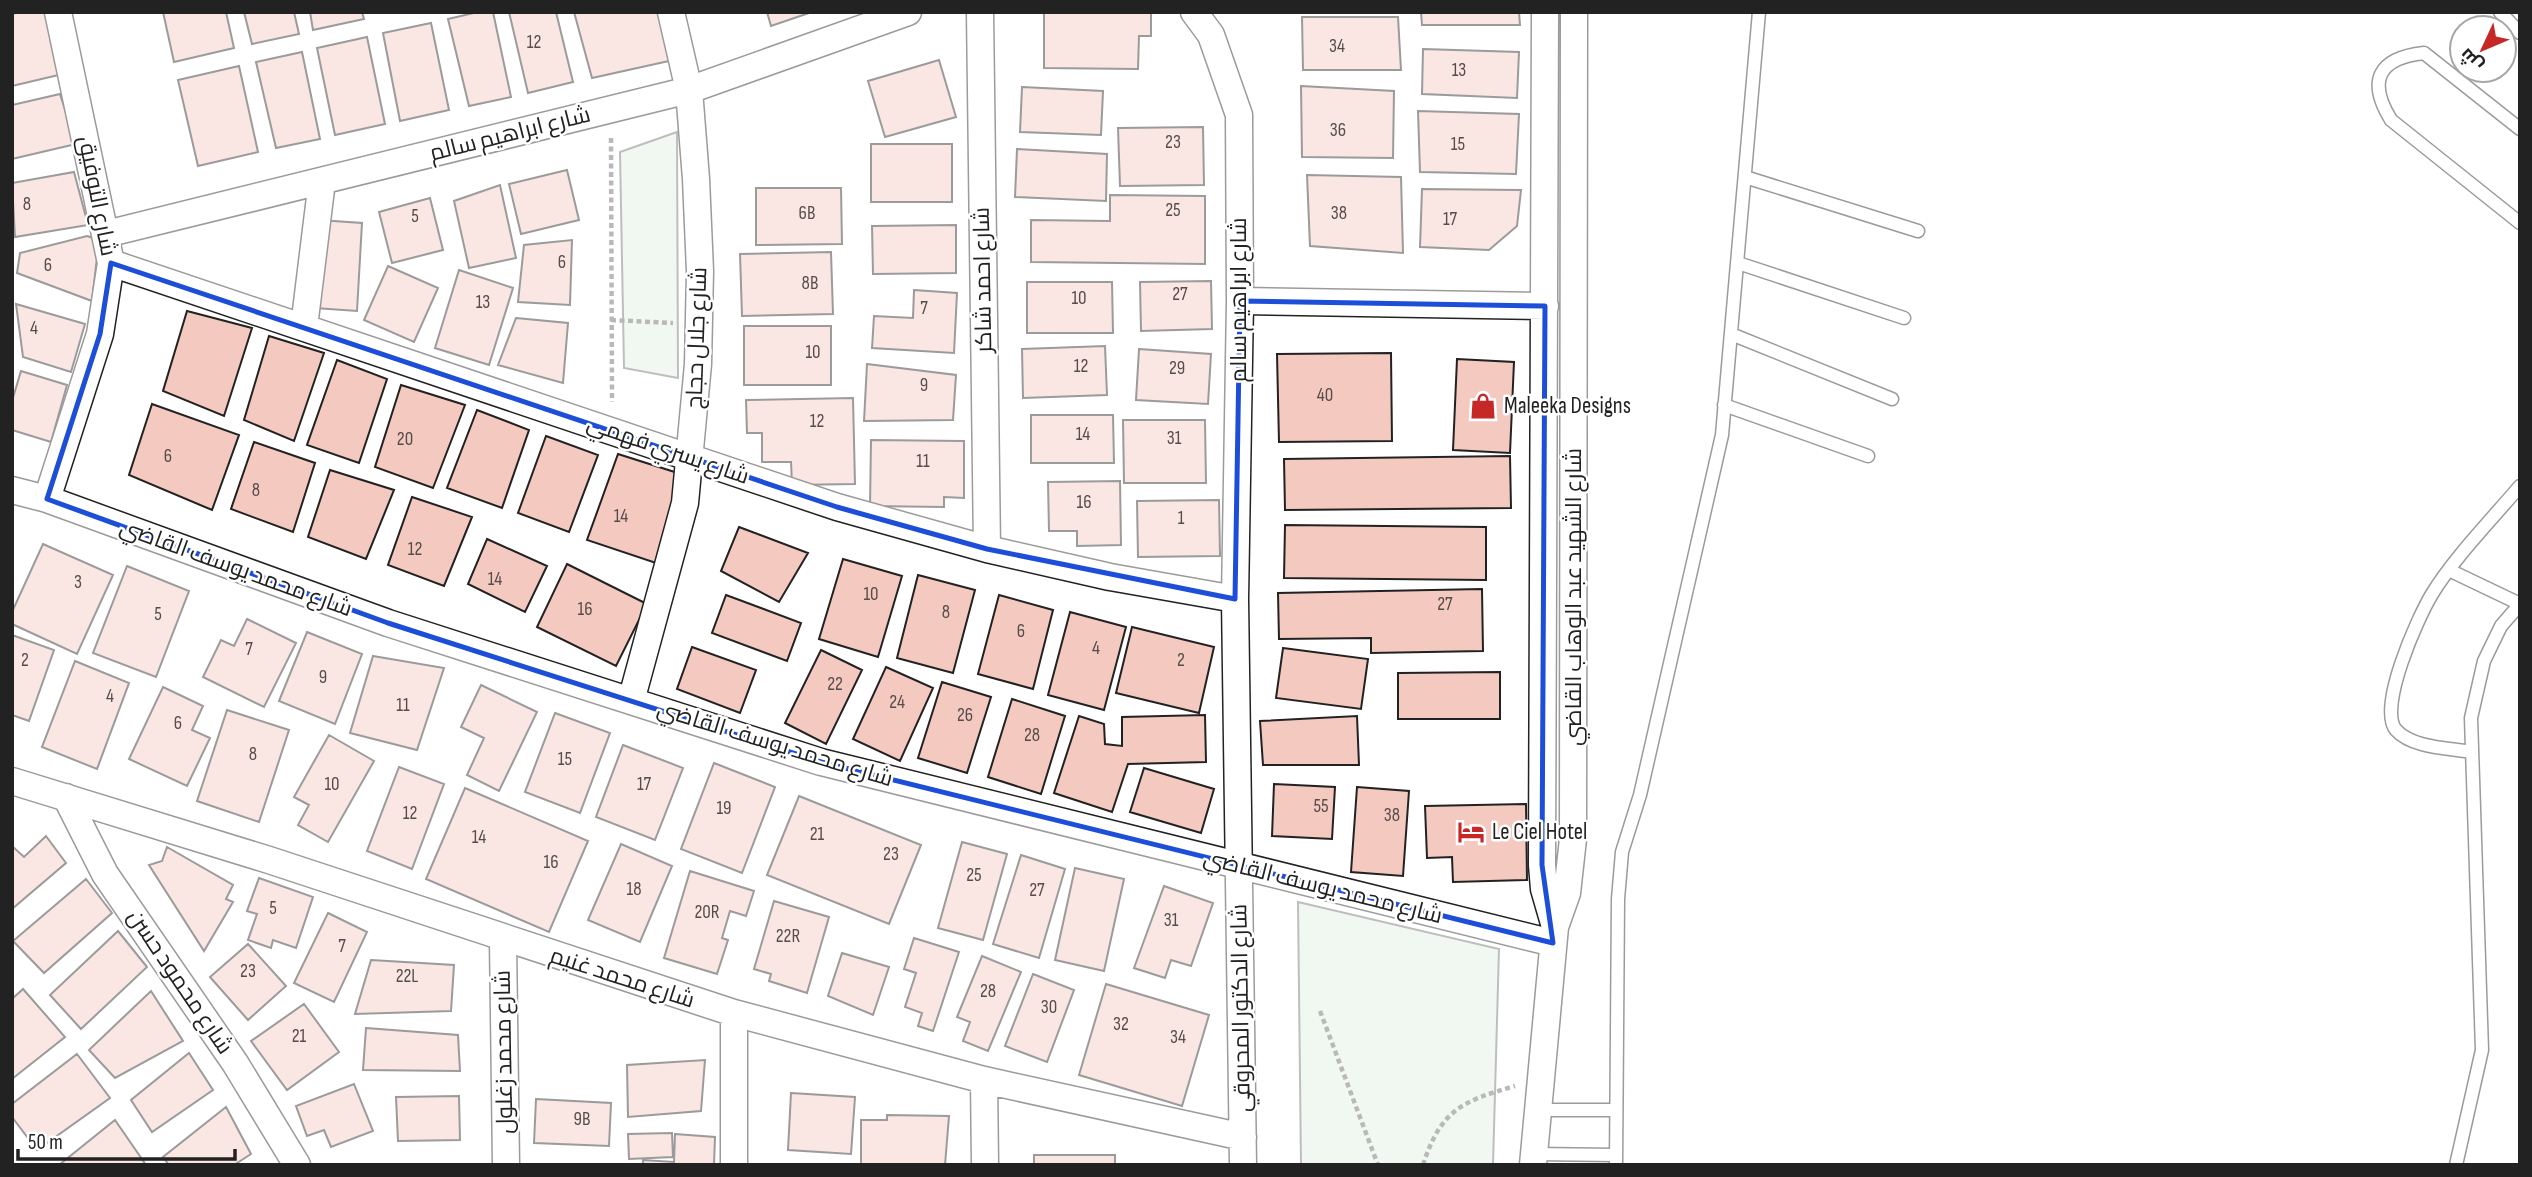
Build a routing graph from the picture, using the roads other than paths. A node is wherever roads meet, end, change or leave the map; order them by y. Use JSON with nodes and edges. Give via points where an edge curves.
{"nodes":[{"id":1,"x":58,"y":12,"type":"edge"},
{"id":2,"x":671,"y":12,"type":"edge"},
{"id":3,"x":908,"y":12,"type":"edge"},
{"id":4,"x":979,"y":12,"type":"edge"},
{"id":5,"x":1194,"y":12,"type":"edge"},
{"id":6,"x":1545,"y":12,"type":"edge"},
{"id":7,"x":1574,"y":12,"type":"edge"},
{"id":8,"x":1759,"y":12,"type":"edge"},
{"id":9,"x":2500,"y":12,"type":"edge"},
{"id":10,"x":2520,"y":33,"type":"edge"},
{"id":11,"x":689,"y":90,"type":"junction"},
{"id":12,"x":2520,"y":129,"type":"edge"},
{"id":13,"x":1745,"y":177,"type":"junction"},
{"id":14,"x":321,"y":181,"type":"junction"},
{"id":15,"x":2520,"y":223,"type":"edge"},
{"id":16,"x":1918,"y":231,"type":"dead end"},
{"id":17,"x":106,"y":234,"type":"junction"},
{"id":18,"x":111,"y":263,"type":"junction"},
{"id":19,"x":1738,"y":263,"type":"junction"},
{"id":20,"x":1240,"y":301,"type":"junction"},
{"id":21,"x":1545,"y":306,"type":"junction"},
{"id":22,"x":1904,"y":318,"type":"dead end"},
{"id":23,"x":304,"y":327,"type":"junction"},
{"id":24,"x":1731,"y":334,"type":"junction"},
{"id":25,"x":1892,"y":399,"type":"dead end"},
{"id":26,"x":1724,"y":405,"type":"junction"},
{"id":27,"x":1868,"y":456,"type":"dead end"},
{"id":28,"x":691,"y":457,"type":"junction"},
{"id":29,"x":2520,"y":486,"type":"edge"},
{"id":30,"x":12,"y":490,"type":"edge"},
{"id":31,"x":47,"y":499,"type":"junction"},
{"id":32,"x":987,"y":549,"type":"junction"},
{"id":33,"x":2451,"y":571,"type":"junction"},
{"id":34,"x":1235,"y":599,"type":"junction"},
{"id":35,"x":2520,"y":604,"type":"edge"},
{"id":36,"x":631,"y":701,"type":"junction"},
{"id":37,"x":2472,"y":752,"type":"junction"},
{"id":38,"x":12,"y":780,"type":"edge"},
{"id":39,"x":65,"y":797,"type":"junction"},
{"id":40,"x":1239,"y":867,"type":"junction"},
{"id":41,"x":1554,"y":935,"type":"junction"},
{"id":42,"x":503,"y":940,"type":"junction"},
{"id":43,"x":734,"y":1013,"type":"junction"},
{"id":44,"x":984,"y":1080,"type":"junction"},
{"id":45,"x":1537,"y":1110,"type":"junction"},
{"id":46,"x":1616,"y":1110,"type":"junction"},
{"id":47,"x":1243,"y":1137,"type":"junction"},
{"id":48,"x":1533,"y":1159,"type":"edge"},
{"id":49,"x":1616,"y":1160,"type":"edge"},
{"id":50,"x":297,"y":1165,"type":"edge"},
{"id":51,"x":506,"y":1165,"type":"edge"},
{"id":52,"x":734,"y":1165,"type":"edge"},
{"id":53,"x":985,"y":1165,"type":"edge"},
{"id":54,"x":1243,"y":1165,"type":"edge"},
{"id":55,"x":2456,"y":1165,"type":"edge"}],
"edges":[{"from":1,"to":17,"type":"street","name":"شارع التوفيق"},
{"from":2,"to":11,"type":"street","name":"شارع جلال حجاج"},
{"from":3,"to":11,"type":"street","name":"شارع ابراهيم سالم"},
{"from":4,"to":32,"type":"street","name":"شارع احمد شاكر"},
{"from":5,"to":20,"type":"street","name":"شارع ابراهيم سالم","via":[[1211,35],[1239,115]]},
{"from":6,"to":21,"type":"street","name":"شارع الشهيد عبد الوهاب القاضي"},
{"from":7,"to":41,"type":"street","name":"شارع الشهيد عبد الوهاب القاضي","via":[[1573,839],[1567,893]]},
{"from":8,"to":13,"type":"lane"},
{"from":9,"to":10,"type":"lane"},
{"from":11,"to":14,"type":"street","name":"شارع ابراهيم سالم"},
{"from":11,"to":28,"type":"street","name":"شارع جلال حجاج","via":[[697,192],[699,325]]},
{"from":12,"to":15,"type":"lane","via":[[2424,53],[2399,56],[2381,73],[2377,99],[2391,120]]},
{"from":13,"to":16,"type":"lane"},
{"from":13,"to":19,"type":"lane"},
{"from":14,"to":17,"type":"street","name":"شارع ابراهيم سالم"},
{"from":14,"to":23,"type":"street"},
{"from":17,"to":18,"type":"street","name":"شارع التوفيق"},
{"from":18,"to":23,"type":"street","name":"شارع يسري فهمي"},
{"from":18,"to":31,"type":"street","name":"شارع التوفيق","via":[[100,334]]},
{"from":19,"to":22,"type":"lane"},
{"from":19,"to":24,"type":"lane"},
{"from":20,"to":21,"type":"street"},
{"from":20,"to":34,"type":"street","name":"شارع ابراهيم سالم"},
{"from":21,"to":41,"type":"street","name":"شارع الشهيد عبد الوهاب القاضي","via":[[1542,864]]},
{"from":23,"to":28,"type":"street","name":"شارع يسري فهمي"},
{"from":24,"to":25,"type":"lane"},
{"from":24,"to":26,"type":"lane"},
{"from":26,"to":27,"type":"lane"},
{"from":26,"to":46,"type":"lane","via":[[1640,795],[1622,852],[1616,940]]},
{"from":28,"to":32,"type":"street","name":"شارع يسري فهمي","via":[[837,507]]},
{"from":28,"to":36,"type":"street","name":"شارع جلال حجاج","via":[[672,558]]},
{"from":29,"to":33,"type":"lane"},
{"from":30,"to":31,"type":"street","name":"شارع محمد يوسف القاضي"},
{"from":31,"to":36,"type":"street","name":"شارع محمد يوسف القاضي","via":[[388,623]]},
{"from":32,"to":34,"type":"street","name":"شارع يسري فهمي"},
{"from":33,"to":35,"type":"lane"},
{"from":33,"to":37,"type":"lane","via":[[2432,594],[2406,651],[2389,709],[2394,728],[2407,739]]},
{"from":34,"to":40,"type":"street","name":"شارع الدكتور المحروقي"},
{"from":35,"to":37,"type":"lane","via":[[2501,626],[2484,661],[2471,718]]},
{"from":36,"to":40,"type":"street","name":"شارع محمد يوسف القاضي","via":[[821,762]]},
{"from":37,"to":55,"type":"lane","via":[[2482,1050]]},
{"from":38,"to":39,"type":"street","name":"شارع محمد غنيم"},
{"from":39,"to":42,"type":"street","name":"شارع محمد غنيم"},
{"from":39,"to":50,"type":"street","name":"شارع محمود حسن","via":[[105,874],[235,1063]]},
{"from":40,"to":41,"type":"street","name":"شارع محمد يوسف القاضي"},
{"from":40,"to":47,"type":"street","name":"شارع الدكتور المحروقي"},
{"from":41,"to":45,"type":"street","name":"شارع الشهيد عبد الوهاب القاضي"},
{"from":42,"to":43,"type":"street","name":"شارع محمد غنيم"},
{"from":42,"to":51,"type":"street","name":"شارع محمد زغلول"},
{"from":43,"to":44,"type":"street","name":"شارع محمد غنيم"},
{"from":43,"to":52,"type":"street"},
{"from":44,"to":47,"type":"street","name":"شارع محمد غنيم"},
{"from":44,"to":53,"type":"street"},
{"from":45,"to":46,"type":"lane"},
{"from":45,"to":48,"type":"street","name":"شارع الشهيد عبد الوهاب القاضي"},
{"from":46,"to":49,"type":"lane"},
{"from":47,"to":54,"type":"street","name":"شارع الدكتور المحروقي"},
{"from":48,"to":49,"type":"lane"}]}
